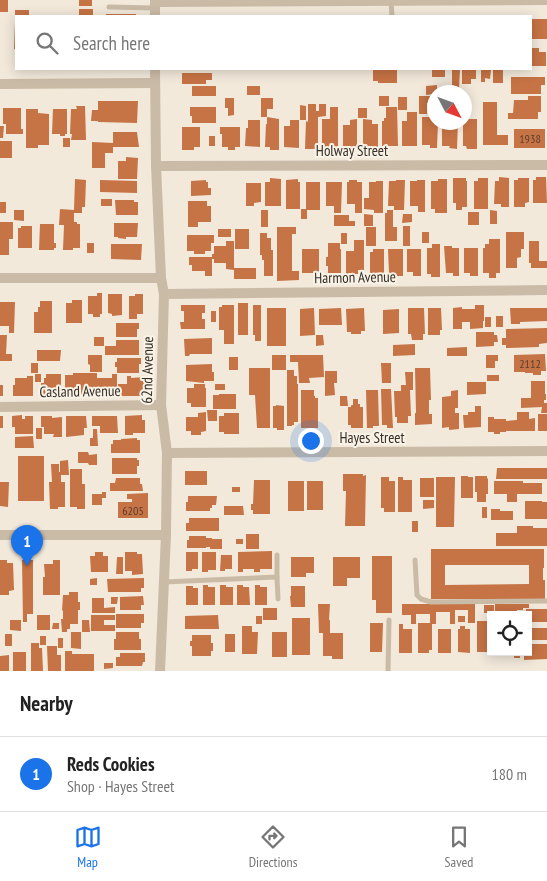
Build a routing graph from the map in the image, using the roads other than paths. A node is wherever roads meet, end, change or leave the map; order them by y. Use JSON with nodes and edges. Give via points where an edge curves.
{"nodes":[{"id":1,"x":547,"y":0,"type":"edge"},
{"id":2,"x":391,"y":1,"type":"edge"},
{"id":3,"x":155,"y":6,"type":"edge"},
{"id":4,"x":108,"y":8,"type":"dead end"},
{"id":5,"x":392,"y":15,"type":"edge"},
{"id":6,"x":155,"y":70,"type":"edge"},
{"id":7,"x":155,"y":83,"type":"junction"},
{"id":8,"x":0,"y":84,"type":"edge"},
{"id":9,"x":547,"y":165,"type":"edge"},
{"id":10,"x":156,"y":166,"type":"junction"},
{"id":11,"x":0,"y":278,"type":"edge"},
{"id":12,"x":161,"y":278,"type":"junction"},
{"id":13,"x":547,"y":290,"type":"edge"},
{"id":14,"x":164,"y":294,"type":"junction"},
{"id":15,"x":161,"y":405,"type":"junction"},
{"id":16,"x":0,"y":407,"type":"edge"},
{"id":17,"x":547,"y":451,"type":"edge"},
{"id":18,"x":167,"y":453,"type":"junction"},
{"id":19,"x":0,"y":535,"type":"edge"},
{"id":20,"x":166,"y":535,"type":"junction"},
{"id":21,"x":277,"y":555,"type":"dead end"},
{"id":22,"x":415,"y":560,"type":"dead end"},
{"id":23,"x":277,"y":577,"type":"junction"},
{"id":24,"x":164,"y":582,"type":"junction"},
{"id":25,"x":278,"y":599,"type":"dead end"},
{"id":26,"x":547,"y":601,"type":"edge"},
{"id":27,"x":389,"y":620,"type":"dead end"},
{"id":28,"x":160,"y":671,"type":"edge"},
{"id":29,"x":388,"y":671,"type":"edge"}],
"edges":[{"from":1,"to":2,"type":"street"},
{"from":2,"to":3,"type":"street"},
{"from":2,"to":5,"type":"lane"},
{"from":3,"to":4,"type":"lane"},
{"from":6,"to":7,"type":"street","name":"62nd Avenue"},
{"from":7,"to":8,"type":"street"},
{"from":7,"to":10,"type":"street","name":"62nd Avenue"},
{"from":9,"to":10,"type":"street","name":"Holway Street"},
{"from":10,"to":12,"type":"street","name":"62nd Avenue"},
{"from":11,"to":12,"type":"street"},
{"from":12,"to":14,"type":"street","name":"62nd Avenue"},
{"from":13,"to":14,"type":"street","name":"Harmon Avenue"},
{"from":14,"to":15,"type":"street","name":"62nd Avenue"},
{"from":15,"to":16,"type":"street","name":"Casland Avenue"},
{"from":15,"to":18,"type":"street","name":"62nd Avenue"},
{"from":17,"to":18,"type":"street","name":"Hayes Street"},
{"from":18,"to":20,"type":"street","name":"62nd Avenue"},
{"from":19,"to":20,"type":"street"},
{"from":20,"to":24,"type":"street","name":"62nd Avenue"},
{"from":21,"to":23,"type":"lane"},
{"from":22,"to":26,"type":"lane","via":[[417,595],[421,600]]},
{"from":23,"to":24,"type":"lane"},
{"from":23,"to":25,"type":"lane"},
{"from":24,"to":28,"type":"street","name":"62nd Avenue"},
{"from":27,"to":29,"type":"lane"}]}
